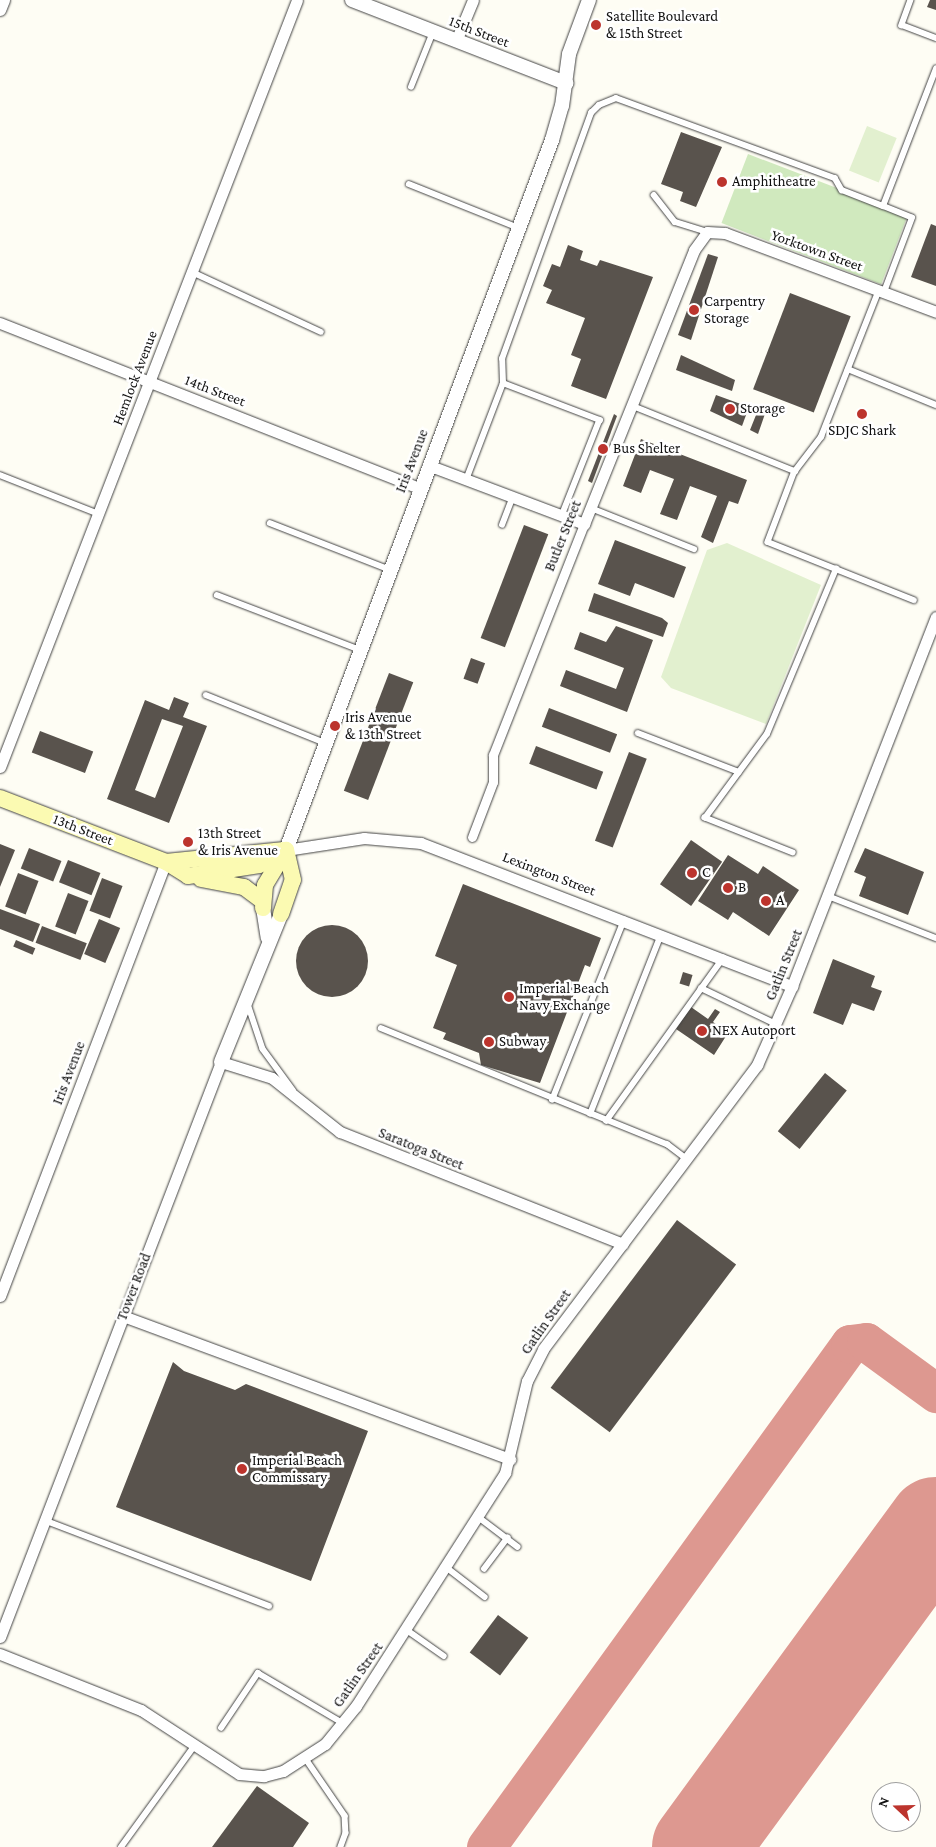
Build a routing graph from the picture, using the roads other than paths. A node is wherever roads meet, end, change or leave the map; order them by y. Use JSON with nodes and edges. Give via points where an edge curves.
{"nodes":[{"id":1,"x":4,"y":0,"type":"edge"},
{"id":2,"x":297,"y":0,"type":"edge"},
{"id":3,"x":352,"y":0,"type":"edge"},
{"id":4,"x":473,"y":0,"type":"edge"},
{"id":5,"x":590,"y":0,"type":"edge"},
{"id":6,"x":912,"y":0,"type":"edge"},
{"id":7,"x":0,"y":10,"type":"edge"},
{"id":8,"x":433,"y":32,"type":"junction"},
{"id":9,"x":936,"y":38,"type":"edge"},
{"id":10,"x":456,"y":41,"type":"junction"},
{"id":11,"x":936,"y":68,"type":"edge"},
{"id":12,"x":566,"y":83,"type":"junction"},
{"id":13,"x":412,"y":87,"type":"dead end"},
{"id":14,"x":409,"y":184,"type":"dead end"},
{"id":15,"x":654,"y":194,"type":"dead end"},
{"id":16,"x":883,"y":206,"type":"junction"},
{"id":17,"x":519,"y":228,"type":"junction"},
{"id":18,"x":707,"y":232,"type":"junction"},
{"id":19,"x":192,"y":272,"type":"junction"},
{"id":20,"x":882,"y":291,"type":"junction"},
{"id":21,"x":936,"y":312,"type":"edge"},
{"id":22,"x":0,"y":323,"type":"edge"},
{"id":23,"x":321,"y":332,"type":"dead end"},
{"id":24,"x":848,"y":369,"type":"junction"},
{"id":25,"x":150,"y":382,"type":"junction"},
{"id":26,"x":503,"y":383,"type":"junction"},
{"id":27,"x":936,"y":405,"type":"edge"},
{"id":28,"x":633,"y":406,"type":"junction"},
{"id":29,"x":428,"y":465,"type":"junction"},
{"id":30,"x":796,"y":471,"type":"junction"},
{"id":31,"x":0,"y":475,"type":"edge"},
{"id":32,"x":466,"y":480,"type":"junction"},
{"id":33,"x":419,"y":488,"type":"junction"},
{"id":34,"x":513,"y":498,"type":"junction"},
{"id":35,"x":591,"y":508,"type":"junction"},
{"id":36,"x":99,"y":514,"type":"junction"},
{"id":37,"x":562,"y":516,"type":"junction"},
{"id":38,"x":270,"y":523,"type":"dead end"},
{"id":39,"x":584,"y":524,"type":"junction"},
{"id":40,"x":502,"y":525,"type":"dead end"},
{"id":41,"x":694,"y":549,"type":"dead end"},
{"id":42,"x":388,"y":569,"type":"junction"},
{"id":43,"x":836,"y":569,"type":"junction"},
{"id":44,"x":217,"y":595,"type":"dead end"},
{"id":45,"x":914,"y":600,"type":"dead end"},
{"id":46,"x":936,"y":617,"type":"edge"},
{"id":47,"x":358,"y":649,"type":"junction"},
{"id":48,"x":206,"y":695,"type":"dead end"},
{"id":49,"x":638,"y":733,"type":"dead end"},
{"id":50,"x":323,"y":742,"type":"junction"},
{"id":51,"x":0,"y":767,"type":"edge"},
{"id":52,"x":739,"y":772,"type":"junction"},
{"id":53,"x":0,"y":798,"type":"edge"},
{"id":54,"x":472,"y":837,"type":"dead end"},
{"id":55,"x":286,"y":850,"type":"junction"},
{"id":56,"x":793,"y":852,"type":"dead end"},
{"id":57,"x":166,"y":862,"type":"junction"},
{"id":58,"x":188,"y":876,"type":"junction"},
{"id":59,"x":828,"y":896,"type":"junction"},
{"id":60,"x":262,"y":904,"type":"junction"},
{"id":61,"x":281,"y":914,"type":"joint"},
{"id":62,"x":624,"y":920,"type":"junction"},
{"id":63,"x":662,"y":935,"type":"junction"},
{"id":64,"x":268,"y":938,"type":"junction"},
{"id":65,"x":936,"y":938,"type":"edge"},
{"id":66,"x":722,"y":958,"type":"junction"},
{"id":67,"x":792,"y":986,"type":"junction"},
{"id":68,"x":701,"y":988,"type":"junction"},
{"id":69,"x":246,"y":996,"type":"junction"},
{"id":70,"x":777,"y":1024,"type":"junction"},
{"id":71,"x":381,"y":1028,"type":"dead end"},
{"id":72,"x":221,"y":1062,"type":"junction"},
{"id":73,"x":297,"y":1096,"type":"junction"},
{"id":74,"x":552,"y":1100,"type":"junction"},
{"id":75,"x":590,"y":1114,"type":"junction"},
{"id":76,"x":606,"y":1121,"type":"junction"},
{"id":77,"x":688,"y":1160,"type":"junction"},
{"id":78,"x":623,"y":1244,"type":"junction"},
{"id":79,"x":0,"y":1296,"type":"edge"},
{"id":80,"x":123,"y":1316,"type":"junction"},
{"id":81,"x":510,"y":1459,"type":"junction"},
{"id":82,"x":476,"y":1514,"type":"junction"},
{"id":83,"x":44,"y":1520,"type":"junction"},
{"id":84,"x":506,"y":1538,"type":"junction"},
{"id":85,"x":518,"y":1547,"type":"dead end"},
{"id":86,"x":446,"y":1567,"type":"junction"},
{"id":87,"x":484,"y":1569,"type":"dead end"},
{"id":88,"x":485,"y":1597,"type":"dead end"},
{"id":89,"x":268,"y":1606,"type":"dead end"},
{"id":90,"x":407,"y":1630,"type":"junction"},
{"id":91,"x":0,"y":1637,"type":"edge"},
{"id":92,"x":0,"y":1654,"type":"edge"},
{"id":93,"x":444,"y":1656,"type":"dead end"},
{"id":94,"x":343,"y":1723,"type":"junction"},
{"id":95,"x":221,"y":1728,"type":"dead end"},
{"id":96,"x":195,"y":1745,"type":"junction"},
{"id":97,"x":306,"y":1760,"type":"junction"},
{"id":98,"x":122,"y":1847,"type":"edge"},
{"id":99,"x":341,"y":1847,"type":"edge"}],
"edges":[{"from":1,"to":7,"type":"street"},
{"from":2,"to":19,"type":"street","name":"Hemlock Avenue"},
{"from":3,"to":8,"type":"street","name":"15th Street"},
{"from":4,"to":10,"type":"street"},
{"from":5,"to":12,"type":"street","name":"Iris Avenue","via":[[569,54]]},
{"from":6,"to":9,"type":"lane","via":[[902,25]]},
{"from":8,"to":10,"type":"street","name":"15th Street"},
{"from":8,"to":13,"type":"lane"},
{"from":10,"to":12,"type":"street","name":"15th Street"},
{"from":11,"to":16,"type":"lane"},
{"from":12,"to":17,"type":"street","name":"Iris Avenue","via":[[552,140]]},
{"from":14,"to":17,"type":"lane"},
{"from":15,"to":18,"type":"lane","via":[[675,222]]},
{"from":16,"to":20,"type":"lane","via":[[912,218]]},
{"from":16,"to":26,"type":"lane","via":[[842,190],[835,178],[616,98],[599,105],[591,114],[502,359]]},
{"from":17,"to":29,"type":"street","name":"Iris Avenue"},
{"from":18,"to":20,"type":"street","name":"Yorktown Street","via":[[725,233]]},
{"from":18,"to":28,"type":"street","name":"Butler Street","via":[[694,250]]},
{"from":19,"to":23,"type":"lane"},
{"from":19,"to":25,"type":"street","name":"Hemlock Avenue"},
{"from":20,"to":21,"type":"street","name":"Yorktown Street"},
{"from":20,"to":24,"type":"lane"},
{"from":22,"to":25,"type":"street","name":"14th Street"},
{"from":24,"to":27,"type":"lane"},
{"from":24,"to":30,"type":"lane","via":[[821,437]]},
{"from":25,"to":33,"type":"street","name":"14th Street"},
{"from":25,"to":36,"type":"street","name":"Hemlock Avenue"},
{"from":26,"to":32,"type":"lane"},
{"from":26,"to":37,"type":"lane","via":[[600,420]]},
{"from":28,"to":30,"type":"lane"},
{"from":28,"to":35,"type":"street","name":"Butler Street"},
{"from":29,"to":32,"type":"street"},
{"from":29,"to":33,"type":"street","name":"Iris Avenue"},
{"from":30,"to":43,"type":"lane","via":[[768,542]]},
{"from":31,"to":36,"type":"lane"},
{"from":32,"to":34,"type":"street"},
{"from":33,"to":42,"type":"street","name":"Iris Avenue"},
{"from":34,"to":37,"type":"street"},
{"from":34,"to":40,"type":"lane"},
{"from":35,"to":39,"type":"street","name":"Butler Street"},
{"from":35,"to":41,"type":"lane"},
{"from":36,"to":51,"type":"street","name":"Hemlock Avenue"},
{"from":37,"to":39,"type":"street"},
{"from":38,"to":42,"type":"lane"},
{"from":39,"to":54,"type":"street","name":"Butler Street","via":[[493,756],[493,782]]},
{"from":42,"to":47,"type":"street","name":"Iris Avenue"},
{"from":43,"to":45,"type":"lane"},
{"from":43,"to":52,"type":"lane","via":[[767,734]]},
{"from":44,"to":47,"type":"lane"},
{"from":46,"to":59,"type":"street","name":"Gatlin Street"},
{"from":47,"to":50,"type":"street","name":"Iris Avenue"},
{"from":48,"to":50,"type":"lane"},
{"from":49,"to":52,"type":"lane"},
{"from":50,"to":55,"type":"street","name":"Iris Avenue"},
{"from":52,"to":56,"type":"lane","via":[[705,818]]},
{"from":53,"to":57,"type":"main road","name":"13th Street"},
{"from":55,"to":57,"type":"main road","name":"13th Street"},
{"from":55,"to":58,"type":"main road","via":[[259,865]]},
{"from":55,"to":60,"type":"main road"},
{"from":55,"to":61,"type":"main road","name":"Tower Road","via":[[293,880]]},
{"from":55,"to":62,"type":"street","name":"Lexington Street","via":[[364,838],[421,843]]},
{"from":57,"to":58,"type":"main road","name":"13th Street"},
{"from":57,"to":79,"type":"street","name":"Iris Avenue"},
{"from":58,"to":60,"type":"main road","via":[[244,887]]},
{"from":59,"to":65,"type":"lane"},
{"from":59,"to":67,"type":"street","name":"Gatlin Street"},
{"from":60,"to":64,"type":"street"},
{"from":61,"to":64,"type":"street","name":"Tower Road"},
{"from":62,"to":63,"type":"street","name":"Lexington Street"},
{"from":62,"to":74,"type":"lane"},
{"from":63,"to":66,"type":"street","name":"Lexington Street"},
{"from":63,"to":75,"type":"lane"},
{"from":64,"to":69,"type":"street","name":"Tower Road"},
{"from":66,"to":67,"type":"street","name":"Lexington Street"},
{"from":66,"to":68,"type":"lane"},
{"from":67,"to":70,"type":"street","name":"Gatlin Street"},
{"from":68,"to":70,"type":"lane"},
{"from":68,"to":76,"type":"lane"},
{"from":69,"to":72,"type":"street","name":"Tower Road"},
{"from":69,"to":73,"type":"lane","via":[[252,1025],[263,1049]]},
{"from":70,"to":77,"type":"street","name":"Gatlin Street","via":[[745,1083]]},
{"from":71,"to":74,"type":"lane"},
{"from":72,"to":73,"type":"street","name":"Saratoga Street","via":[[272,1078]]},
{"from":72,"to":80,"type":"street","name":"Tower Road"},
{"from":73,"to":78,"type":"street","name":"Saratoga Street","via":[[316,1117],[340,1132]]},
{"from":74,"to":75,"type":"lane"},
{"from":75,"to":76,"type":"lane"},
{"from":76,"to":77,"type":"lane","via":[[667,1144]]},
{"from":77,"to":78,"type":"street","name":"Gatlin Street"},
{"from":78,"to":81,"type":"street","name":"Gatlin Street","via":[[534,1363]]},
{"from":80,"to":81,"type":"street"},
{"from":80,"to":83,"type":"street","name":"Tower Road"},
{"from":81,"to":82,"type":"street","name":"Gatlin Street"},
{"from":82,"to":84,"type":"lane"},
{"from":82,"to":86,"type":"street","name":"Gatlin Street"},
{"from":83,"to":89,"type":"lane"},
{"from":83,"to":91,"type":"street","name":"Tower Road"},
{"from":84,"to":85,"type":"lane"},
{"from":84,"to":87,"type":"lane"},
{"from":86,"to":88,"type":"lane"},
{"from":86,"to":90,"type":"street","name":"Gatlin Street"},
{"from":90,"to":93,"type":"lane"},
{"from":90,"to":94,"type":"street","name":"Gatlin Street"},
{"from":92,"to":96,"type":"street","name":"Gatlin Street","via":[[141,1710]]},
{"from":94,"to":95,"type":"lane","via":[[258,1673]]},
{"from":94,"to":97,"type":"street","name":"Gatlin Street"},
{"from":96,"to":97,"type":"street","name":"Gatlin Street","via":[[239,1774],[264,1776]]},
{"from":96,"to":98,"type":"lane"},
{"from":97,"to":99,"type":"lane","via":[[345,1816],[346,1833]]}]}
